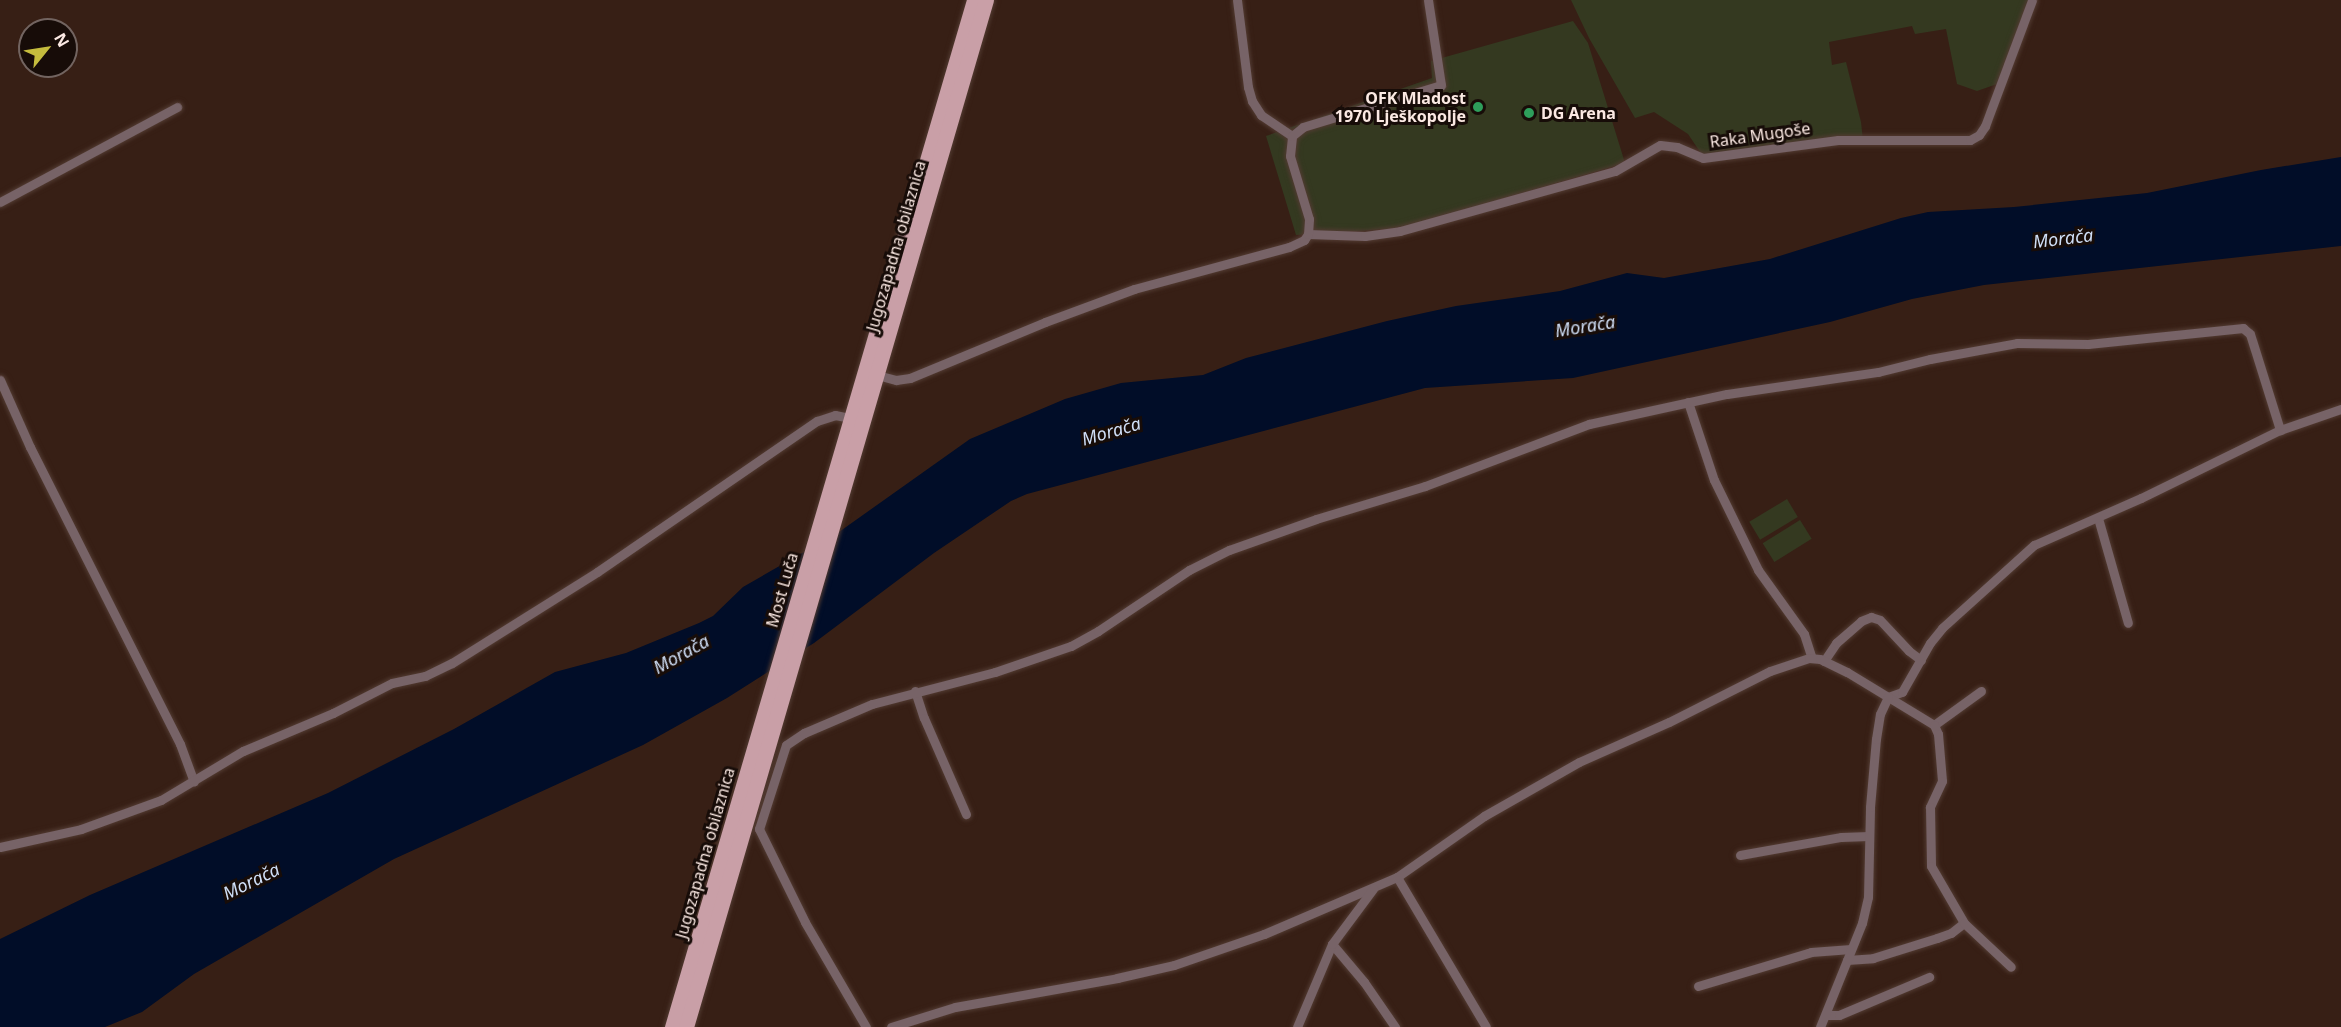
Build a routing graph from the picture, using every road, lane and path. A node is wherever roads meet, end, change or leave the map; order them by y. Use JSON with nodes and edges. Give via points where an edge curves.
{"nodes":[{"id":1,"x":974,"y":0,"type":"edge"},
{"id":2,"x":987,"y":0,"type":"edge"},
{"id":3,"x":1237,"y":0,"type":"edge"},
{"id":4,"x":1428,"y":0,"type":"edge"},
{"id":5,"x":2032,"y":0,"type":"edge"},
{"id":6,"x":177,"y":107,"type":"dead end"},
{"id":7,"x":1292,"y":136,"type":"junction"},
{"id":8,"x":0,"y":202,"type":"edge"},
{"id":9,"x":1308,"y":234,"type":"junction"},
{"id":10,"x":877,"y":375,"type":"junction"},
{"id":11,"x":0,"y":380,"type":"edge"},
{"id":12,"x":1688,"y":402,"type":"junction"},
{"id":13,"x":2341,"y":409,"type":"edge"},
{"id":14,"x":851,"y":418,"type":"junction"},
{"id":15,"x":2280,"y":430,"type":"junction"},
{"id":16,"x":833,"y":501,"type":"junction"},
{"id":17,"x":2098,"y":518,"type":"junction"},
{"id":18,"x":2128,"y":623,"type":"dead end"},
{"id":19,"x":1812,"y":658,"type":"junction"},
{"id":20,"x":1921,"y":660,"type":"junction"},
{"id":21,"x":1824,"y":661,"type":"junction"},
{"id":22,"x":915,"y":691,"type":"junction"},
{"id":23,"x":1981,"y":691,"type":"dead end"},
{"id":24,"x":778,"y":692,"type":"junction"},
{"id":25,"x":1888,"y":697,"type":"junction"},
{"id":26,"x":1934,"y":725,"type":"junction"},
{"id":27,"x":194,"y":782,"type":"junction"},
{"id":28,"x":966,"y":814,"type":"dead end"},
{"id":29,"x":1869,"y":836,"type":"junction"},
{"id":30,"x":0,"y":847,"type":"edge"},
{"id":31,"x":1740,"y":855,"type":"dead end"},
{"id":32,"x":1397,"y":877,"type":"junction"},
{"id":33,"x":1375,"y":887,"type":"junction"},
{"id":34,"x":1964,"y":923,"type":"junction"},
{"id":35,"x":1332,"y":944,"type":"junction"},
{"id":36,"x":1851,"y":949,"type":"junction"},
{"id":37,"x":1847,"y":960,"type":"junction"},
{"id":38,"x":2012,"y":967,"type":"dead end"},
{"id":39,"x":1929,"y":977,"type":"dead end"},
{"id":40,"x":1698,"y":986,"type":"dead end"},
{"id":41,"x":1826,"y":1015,"type":"junction"},
{"id":42,"x":672,"y":1027,"type":"edge"},
{"id":43,"x":686,"y":1027,"type":"edge"},
{"id":44,"x":866,"y":1027,"type":"edge"},
{"id":45,"x":891,"y":1027,"type":"edge"},
{"id":46,"x":1297,"y":1027,"type":"edge"},
{"id":47,"x":1395,"y":1027,"type":"edge"},
{"id":48,"x":1486,"y":1027,"type":"edge"},
{"id":49,"x":1820,"y":1027,"type":"edge"}],
"edges":[{"from":1,"to":14,"type":"main road","name":"Jugozapadna obilaznica"},
{"from":2,"to":10,"type":"main road","name":"Jugozapadna obilaznica"},
{"from":3,"to":7,"type":"street","via":[[1252,101],[1261,115]]},
{"from":4,"to":7,"type":"street","via":[[1441,85],[1303,127]]},
{"from":5,"to":9,"type":"street","name":"Raka Mugoše","via":[[1985,126],[1970,141],[1838,140],[1703,158],[1677,147],[1660,145],[1606,174],[1400,231],[1365,236]]},
{"from":6,"to":8,"type":"street"},
{"from":7,"to":9,"type":"street","via":[[1290,156],[1309,219]]},
{"from":9,"to":10,"type":"street","via":[[1290,247],[1134,289],[910,378],[896,380]]},
{"from":10,"to":16,"type":"main road","name":"Jugozapadna obilaznica"},
{"from":11,"to":27,"type":"street","via":[[180,744]]},
{"from":12,"to":15,"type":"street","via":[[1878,372],[2017,344],[2088,344],[2237,327],[2250,334]]},
{"from":12,"to":19,"type":"street","via":[[1714,480],[1758,570],[1804,634]]},
{"from":12,"to":22,"type":"street","via":[[1589,424],[1425,486],[1241,545],[1189,570],[1071,646],[995,672]]},
{"from":13,"to":15,"type":"street"},
{"from":14,"to":16,"type":"main road","name":"Jugozapadna obilaznica"},
{"from":14,"to":27,"type":"street","via":[[835,415],[817,421],[597,572],[452,663],[424,676],[392,683],[243,751]]},
{"from":15,"to":17,"type":"street"},
{"from":16,"to":24,"type":"main road","name":"Most Luča"},
{"from":17,"to":18,"type":"street"},
{"from":17,"to":20,"type":"street","via":[[2034,545],[1942,628]]},
{"from":19,"to":21,"type":"street"},
{"from":19,"to":32,"type":"street","via":[[1770,671],[1557,774],[1468,826]]},
{"from":20,"to":21,"type":"street","via":[[1880,620],[1871,617],[1836,643]]},
{"from":20,"to":25,"type":"street","via":[[1900,694]]},
{"from":21,"to":25,"type":"street"},
{"from":22,"to":28,"type":"street"},
{"from":22,"to":44,"type":"street","via":[[872,704],[791,739],[780,758],[760,824],[760,833],[805,922]]},
{"from":23,"to":26,"type":"street"},
{"from":24,"to":42,"type":"main road","name":"Jugozapadna obilaznica"},
{"from":24,"to":43,"type":"main road","name":"Jugozapadna obilaznica"},
{"from":25,"to":26,"type":"street"},
{"from":25,"to":29,"type":"street","via":[[1878,723]]},
{"from":26,"to":34,"type":"street","via":[[1942,781],[1930,807],[1929,860],[1936,879]]},
{"from":27,"to":30,"type":"street","via":[[123,816]]},
{"from":29,"to":31,"type":"street","via":[[1841,837]]},
{"from":29,"to":36,"type":"street","via":[[1868,897]]},
{"from":32,"to":33,"type":"street"},
{"from":32,"to":48,"type":"street"},
{"from":33,"to":35,"type":"street"},
{"from":33,"to":45,"type":"street","via":[[1193,960],[955,1007]]},
{"from":34,"to":37,"type":"street","via":[[1951,933],[1926,942],[1860,961]]},
{"from":34,"to":38,"type":"street"},
{"from":35,"to":46,"type":"street"},
{"from":35,"to":47,"type":"street"},
{"from":36,"to":37,"type":"street"},
{"from":36,"to":40,"type":"street","via":[[1811,952]]},
{"from":37,"to":41,"type":"street"},
{"from":39,"to":41,"type":"street","via":[[1836,1016]]},
{"from":41,"to":49,"type":"street"}]}
